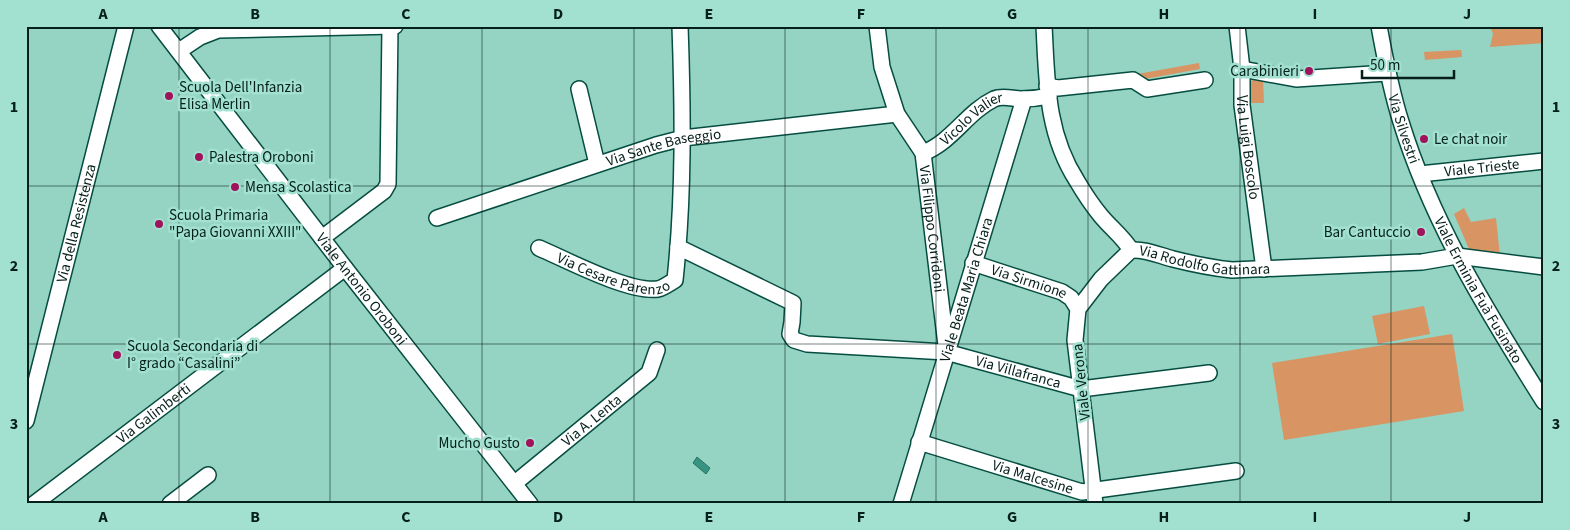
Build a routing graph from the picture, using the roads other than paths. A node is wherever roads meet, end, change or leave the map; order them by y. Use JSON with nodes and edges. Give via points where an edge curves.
{"nodes":[{"id":1,"x":126,"y":26,"type":"edge"},
{"id":2,"x":159,"y":26,"type":"edge"},
{"id":3,"x":390,"y":26,"type":"edge"},
{"id":4,"x":395,"y":26,"type":"edge"},
{"id":5,"x":680,"y":26,"type":"edge"},
{"id":6,"x":877,"y":26,"type":"edge"},
{"id":7,"x":1044,"y":26,"type":"edge"},
{"id":8,"x":1237,"y":26,"type":"edge"},
{"id":9,"x":1379,"y":26,"type":"edge"},
{"id":10,"x":303,"y":28,"type":"edge"},
{"id":11,"x":179,"y":51,"type":"junction"},
{"id":12,"x":1242,"y":69,"type":"junction"},
{"id":13,"x":1387,"y":73,"type":"junction"},
{"id":14,"x":1205,"y":80,"type":"dead end"},
{"id":15,"x":578,"y":89,"type":"dead end"},
{"id":16,"x":1048,"y":91,"type":"junction"},
{"id":17,"x":1024,"y":99,"type":"junction"},
{"id":18,"x":898,"y":114,"type":"junction"},
{"id":19,"x":683,"y":138,"type":"junction"},
{"id":20,"x":923,"y":153,"type":"junction"},
{"id":21,"x":1544,"y":161,"type":"edge"},
{"id":22,"x":597,"y":164,"type":"junction"},
{"id":23,"x":1420,"y":174,"type":"junction"},
{"id":24,"x":437,"y":218,"type":"dead end"},
{"id":25,"x":322,"y":238,"type":"junction"},
{"id":26,"x":678,"y":247,"type":"junction"},
{"id":27,"x":539,"y":248,"type":"dead end"},
{"id":28,"x":1131,"y":250,"type":"junction"},
{"id":29,"x":1457,"y":256,"type":"junction"},
{"id":30,"x":973,"y":263,"type":"junction"},
{"id":31,"x":1544,"y":267,"type":"edge"},
{"id":32,"x":345,"y":268,"type":"junction"},
{"id":33,"x":1264,"y":269,"type":"junction"},
{"id":34,"x":1078,"y":309,"type":"junction"},
{"id":35,"x":657,"y":350,"type":"dead end"},
{"id":36,"x":946,"y":352,"type":"junction"},
{"id":37,"x":1209,"y":374,"type":"dead end"},
{"id":38,"x":1081,"y":389,"type":"junction"},
{"id":39,"x":1544,"y":402,"type":"edge"},
{"id":40,"x":26,"y":421,"type":"edge"},
{"id":41,"x":919,"y":442,"type":"junction"},
{"id":42,"x":1236,"y":471,"type":"dead end"},
{"id":43,"x":208,"y":475,"type":"dead end"},
{"id":44,"x":515,"y":483,"type":"junction"},
{"id":45,"x":1094,"y":497,"type":"edge"},
{"id":46,"x":34,"y":504,"type":"edge"},
{"id":47,"x":170,"y":504,"type":"edge"},
{"id":48,"x":530,"y":504,"type":"edge"},
{"id":49,"x":901,"y":504,"type":"edge"}],
"edges":[{"from":1,"to":40,"type":"street","name":"Via della Resistenza"},
{"from":2,"to":11,"type":"street","name":"Viale Antonio Oroboni"},
{"from":3,"to":4,"type":"street"},
{"from":3,"to":10,"type":"street"},
{"from":3,"to":25,"type":"street","via":[[388,184],[384,191]]},
{"from":5,"to":19,"type":"street","name":"Via Cesare Parenzo"},
{"from":6,"to":18,"type":"street","name":"Via Filippo Corridoni","via":[[882,67]]},
{"from":7,"to":16,"type":"street","name":"Via Rodolfo Gattinara"},
{"from":8,"to":12,"type":"street","name":"Via Luigi Boscolo"},
{"from":9,"to":13,"type":"street","name":"Via Silvestri"},
{"from":10,"to":11,"type":"street","via":[[218,30]]},
{"from":11,"to":25,"type":"street","name":"Viale Antonio Oroboni"},
{"from":12,"to":13,"type":"street","via":[[1296,79]]},
{"from":12,"to":33,"type":"street","name":"Via Luigi Boscolo","via":[[1242,105]]},
{"from":13,"to":23,"type":"street","name":"Via Silvestri"},
{"from":14,"to":16,"type":"street","via":[[1147,89],[1133,80]]},
{"from":15,"to":22,"type":"street"},
{"from":16,"to":17,"type":"street"},
{"from":16,"to":28,"type":"street","name":"Via Rodolfo Gattinara","via":[[1056,140],[1076,180],[1100,215]]},
{"from":17,"to":20,"type":"street","name":"Vicolo Valier","via":[[996,98],[972,114],[945,141]]},
{"from":17,"to":30,"type":"street","name":"Viale Beata Maria Chiara"},
{"from":18,"to":19,"type":"street","name":"Via Sante Baseggio"},
{"from":18,"to":20,"type":"street","name":"Via Filippo Corridoni"},
{"from":19,"to":22,"type":"street","name":"Via Sante Baseggio"},
{"from":19,"to":26,"type":"street","name":"Via Cesare Parenzo"},
{"from":20,"to":36,"type":"street","name":"Via Filippo Corridoni"},
{"from":21,"to":23,"type":"street","name":"Viale Trieste"},
{"from":22,"to":24,"type":"street","name":"Via Sante Baseggio"},
{"from":23,"to":29,"type":"street","name":"Viale Erminia Fuà Fusinato"},
{"from":25,"to":32,"type":"street","name":"Viale Antonio Oroboni"},
{"from":26,"to":27,"type":"street","name":"Via Cesare Parenzo","via":[[675,280],[660,289],[636,288]]},
{"from":26,"to":36,"type":"street","name":"Via Villafranca","via":[[793,303],[790,334],[794,340],[808,344]]},
{"from":28,"to":33,"type":"street","name":"Via Rodolfo Gattinara","via":[[1142,249],[1204,267]]},
{"from":28,"to":34,"type":"street","via":[[1101,279]]},
{"from":29,"to":31,"type":"street","name":"Via Rodolfo Gattinara"},
{"from":29,"to":33,"type":"street","name":"Via Rodolfo Gattinara","via":[[1422,262]]},
{"from":29,"to":39,"type":"street","name":"Viale Erminia Fuà Fusinato"},
{"from":30,"to":34,"type":"street","name":"Via Sirmione","via":[[1062,292]]},
{"from":30,"to":36,"type":"street","name":"Viale Beata Maria Chiara"},
{"from":32,"to":44,"type":"street","name":"Viale Antonio Oroboni"},
{"from":32,"to":46,"type":"street","name":"Via Galimberti"},
{"from":34,"to":38,"type":"street","name":"Viale Verona","via":[[1075,340]]},
{"from":35,"to":44,"type":"street","name":"Via A. Lenta","via":[[649,373]]},
{"from":36,"to":38,"type":"street","name":"Via Villafranca"},
{"from":36,"to":41,"type":"street","name":"Viale Beata Maria Chiara"},
{"from":37,"to":38,"type":"street","name":"Via Villafranca"},
{"from":38,"to":45,"type":"street","name":"Viale Verona"},
{"from":41,"to":45,"type":"street","name":"Via Malcesine"},
{"from":41,"to":49,"type":"street","name":"Viale Beata Maria Chiara"},
{"from":42,"to":45,"type":"street","name":"Via Malcesine"},
{"from":43,"to":47,"type":"street"},
{"from":44,"to":48,"type":"street","name":"Viale Antonio Oroboni"}]}
